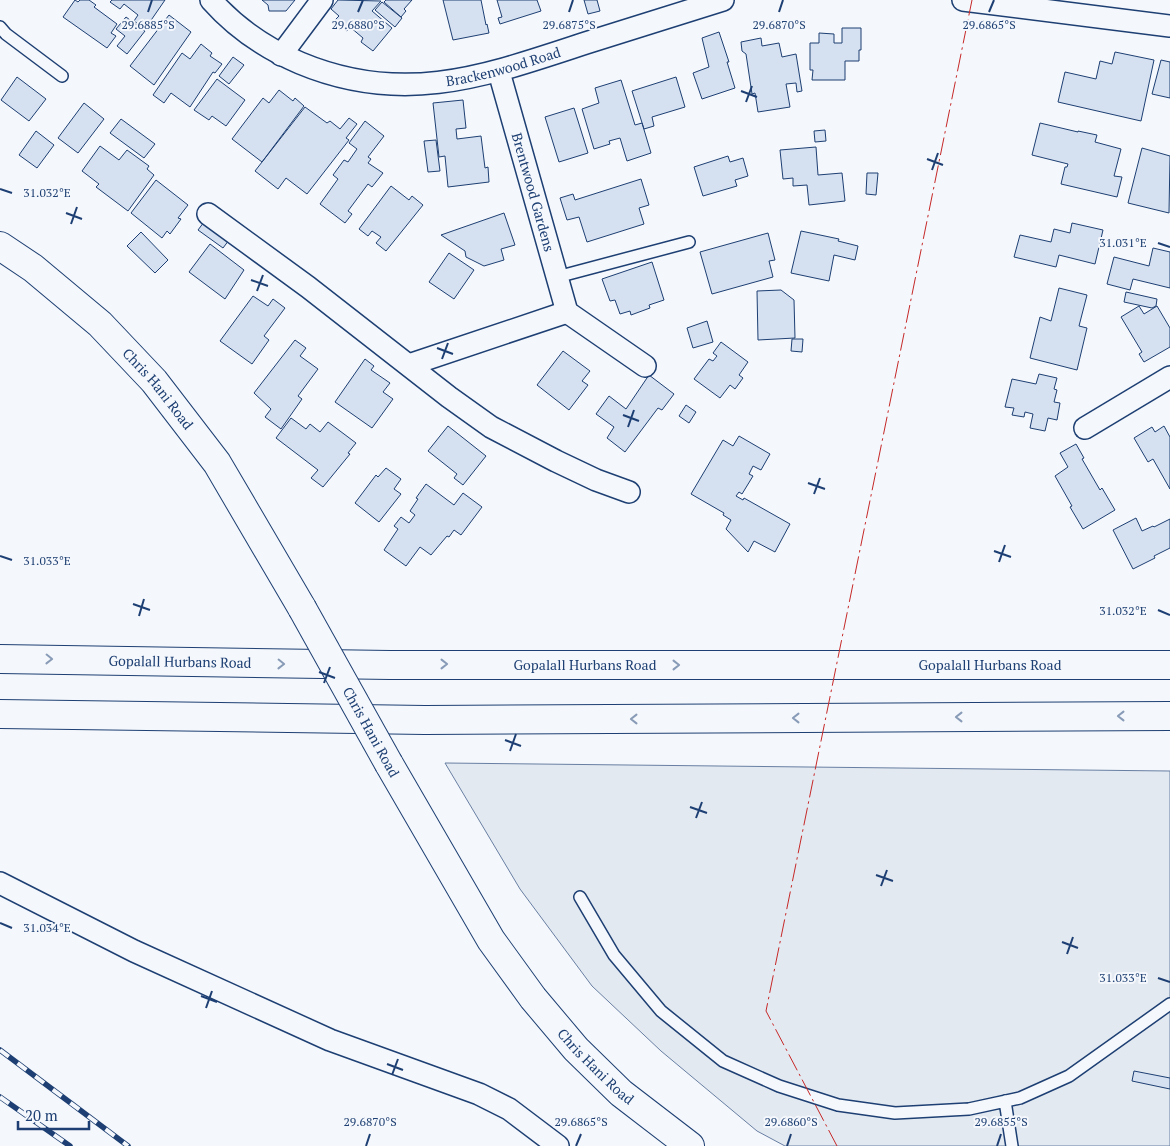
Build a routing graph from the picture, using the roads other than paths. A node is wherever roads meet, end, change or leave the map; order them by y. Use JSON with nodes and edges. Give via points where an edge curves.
{"nodes":[{"id":1,"x":212,"y":0,"type":"edge"},
{"id":2,"x":322,"y":0,"type":"edge"},
{"id":3,"x":723,"y":0,"type":"edge"},
{"id":4,"x":963,"y":0,"type":"edge"},
{"id":5,"x":1170,"y":26,"type":"edge"},
{"id":6,"x":0,"y":27,"type":"edge"},
{"id":7,"x":281,"y":55,"type":"junction"},
{"id":8,"x":499,"y":72,"type":"junction"},
{"id":9,"x":62,"y":76,"type":"dead end"},
{"id":10,"x":208,"y":214,"type":"dead end"},
{"id":11,"x":689,"y":242,"type":"dead end"},
{"id":12,"x":0,"y":246,"type":"edge"},
{"id":13,"x":557,"y":277,"type":"junction"},
{"id":14,"x":567,"y":312,"type":"junction"},
{"id":15,"x":408,"y":365,"type":"junction"},
{"id":16,"x":645,"y":366,"type":"dead end"},
{"id":17,"x":1170,"y":377,"type":"edge"},
{"id":18,"x":1085,"y":428,"type":"dead end"},
{"id":19,"x":629,"y":492,"type":"dead end"},
{"id":20,"x":0,"y":658,"type":"edge"},
{"id":21,"x":1170,"y":665,"type":"edge"},
{"id":22,"x":0,"y":714,"type":"edge"},
{"id":23,"x":1170,"y":716,"type":"edge"},
{"id":24,"x":0,"y":883,"type":"edge"},
{"id":25,"x":580,"y":897,"type":"dead end"},
{"id":26,"x":1170,"y":1004,"type":"edge"},
{"id":27,"x":1005,"y":1101,"type":"junction"},
{"id":28,"x":558,"y":1146,"type":"edge"},
{"id":29,"x":690,"y":1146,"type":"edge"},
{"id":30,"x":1012,"y":1146,"type":"edge"}],
"edges":[{"from":1,"to":7,"type":"street","name":"Brackenwood Road","via":[[237,26]]},
{"from":2,"to":7,"type":"street"},
{"from":3,"to":8,"type":"street","name":"Brackenwood Road"},
{"from":4,"to":5,"type":"street"},
{"from":6,"to":9,"type":"lane"},
{"from":7,"to":8,"type":"street","name":"Brackenwood Road","via":[[324,73],[360,82],[400,86],[448,82]]},
{"from":8,"to":13,"type":"street","name":"Brentwood Gardens"},
{"from":10,"to":15,"type":"street"},
{"from":11,"to":13,"type":"lane"},
{"from":12,"to":29,"type":"main road","name":"Chris Hani Road","bridge":true,"via":[[33,268],[100,324],[154,381],[217,463],[491,940],[533,998],[576,1049],[621,1093]]},
{"from":13,"to":14,"type":"street","name":"Brentwood Gardens"},
{"from":14,"to":15,"type":"street"},
{"from":14,"to":16,"type":"street"},
{"from":15,"to":19,"type":"street","via":[[491,427],[580,473]]},
{"from":17,"to":18,"type":"street"},
{"from":20,"to":21,"type":"main road","name":"Gopalall Hurbans Road","one_way":true,"via":[[390,665]]},
{"from":23,"to":22,"type":"main road","one_way":true,"via":[[425,720]]},
{"from":24,"to":28,"type":"street","via":[[134,951],[330,1040],[478,1094],[509,1109]]},
{"from":25,"to":27,"type":"lane","via":[[614,955],[661,1012],[722,1061],[779,1086],[838,1105],[895,1113],[969,1108]]},
{"from":26,"to":27,"type":"lane","via":[[1069,1076],[1020,1098]]},
{"from":27,"to":30,"type":"lane"}]}
